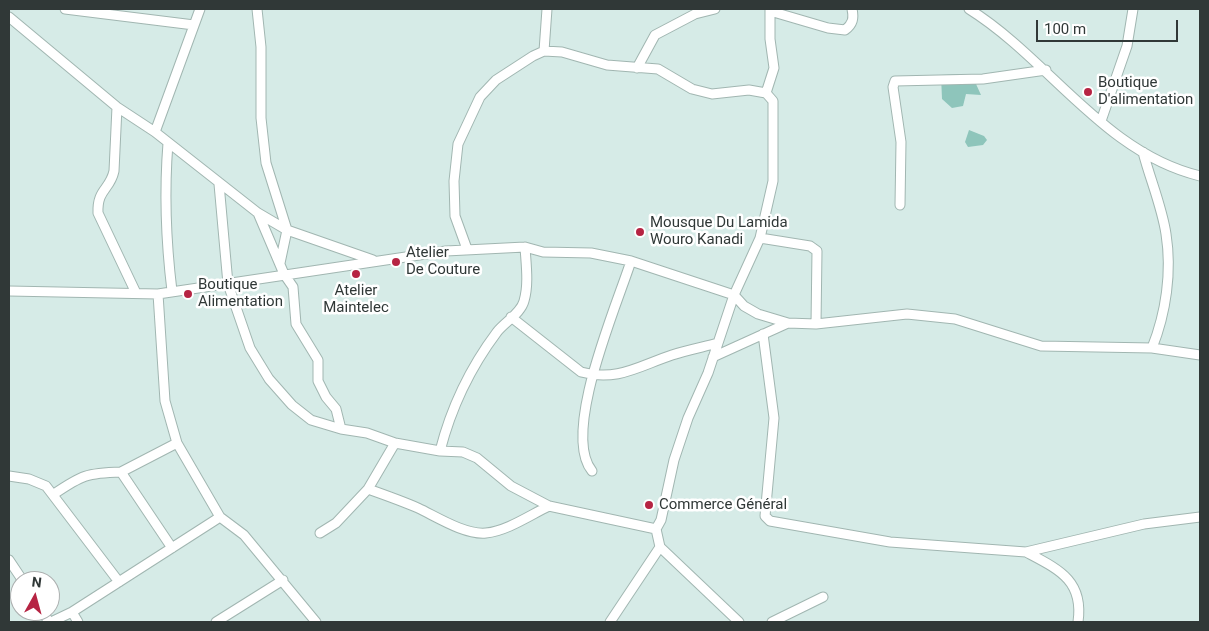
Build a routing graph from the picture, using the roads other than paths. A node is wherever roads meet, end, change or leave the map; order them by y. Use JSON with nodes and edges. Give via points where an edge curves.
{"nodes":[{"id":1,"x":65,"y":9,"type":"edge"},
{"id":2,"x":200,"y":9,"type":"edge"},
{"id":3,"x":257,"y":9,"type":"edge"},
{"id":4,"x":547,"y":9,"type":"edge"},
{"id":5,"x":714,"y":9,"type":"edge"},
{"id":6,"x":852,"y":9,"type":"edge"},
{"id":7,"x":969,"y":9,"type":"edge"},
{"id":8,"x":1133,"y":9,"type":"edge"},
{"id":9,"x":770,"y":10,"type":"edge"},
{"id":10,"x":9,"y":17,"type":"edge"},
{"id":11,"x":194,"y":25,"type":"junction"},
{"id":12,"x":544,"y":51,"type":"junction"},
{"id":13,"x":637,"y":68,"type":"junction"},
{"id":14,"x":1046,"y":70,"type":"junction"},
{"id":15,"x":766,"y":93,"type":"junction"},
{"id":16,"x":117,"y":106,"type":"junction"},
{"id":17,"x":1101,"y":121,"type":"junction"},
{"id":18,"x":155,"y":132,"type":"junction"},
{"id":19,"x":168,"y":142,"type":"junction"},
{"id":20,"x":1142,"y":152,"type":"junction"},
{"id":21,"x":1200,"y":176,"type":"edge"},
{"id":22,"x":219,"y":184,"type":"junction"},
{"id":23,"x":900,"y":205,"type":"dead end"},
{"id":24,"x":258,"y":213,"type":"junction"},
{"id":25,"x":287,"y":230,"type":"junction"},
{"id":26,"x":760,"y":238,"type":"junction"},
{"id":27,"x":524,"y":247,"type":"junction"},
{"id":28,"x":467,"y":249,"type":"junction"},
{"id":29,"x":374,"y":260,"type":"junction"},
{"id":30,"x":631,"y":261,"type":"junction"},
{"id":31,"x":280,"y":263,"type":"junction"},
{"id":32,"x":284,"y":274,"type":"junction"},
{"id":33,"x":228,"y":284,"type":"junction"},
{"id":34,"x":9,"y":291,"type":"edge"},
{"id":35,"x":172,"y":292,"type":"junction"},
{"id":36,"x":136,"y":293,"type":"junction"},
{"id":37,"x":158,"y":294,"type":"junction"},
{"id":38,"x":734,"y":295,"type":"junction"},
{"id":39,"x":511,"y":317,"type":"junction"},
{"id":40,"x":788,"y":323,"type":"junction"},
{"id":41,"x":816,"y":324,"type":"junction"},
{"id":42,"x":763,"y":334,"type":"junction"},
{"id":43,"x":718,"y":343,"type":"junction"},
{"id":44,"x":1152,"y":348,"type":"junction"},
{"id":45,"x":1200,"y":355,"type":"edge"},
{"id":46,"x":713,"y":357,"type":"junction"},
{"id":47,"x":593,"y":376,"type":"junction"},
{"id":48,"x":341,"y":430,"type":"junction"},
{"id":49,"x":178,"y":443,"type":"junction"},
{"id":50,"x":396,"y":443,"type":"junction"},
{"id":51,"x":440,"y":451,"type":"junction"},
{"id":52,"x":592,"y":471,"type":"dead end"},
{"id":53,"x":121,"y":472,"type":"junction"},
{"id":54,"x":9,"y":476,"type":"edge"},
{"id":55,"x":368,"y":489,"type":"junction"},
{"id":56,"x":54,"y":494,"type":"junction"},
{"id":57,"x":549,"y":506,"type":"junction"},
{"id":58,"x":220,"y":517,"type":"junction"},
{"id":59,"x":1200,"y":517,"type":"edge"},
{"id":60,"x":656,"y":529,"type":"junction"},
{"id":61,"x":320,"y":533,"type":"dead end"},
{"id":62,"x":660,"y":546,"type":"junction"},
{"id":63,"x":172,"y":548,"type":"junction"},
{"id":64,"x":1026,"y":552,"type":"junction"},
{"id":65,"x":9,"y":560,"type":"edge"},
{"id":66,"x":16,"y":571,"type":"edge"},
{"id":67,"x":283,"y":580,"type":"junction"},
{"id":68,"x":119,"y":582,"type":"junction"},
{"id":69,"x":823,"y":597,"type":"dead end"},
{"id":70,"x":72,"y":612,"type":"junction"},
{"id":71,"x":50,"y":622,"type":"edge"},
{"id":72,"x":78,"y":622,"type":"edge"},
{"id":73,"x":216,"y":622,"type":"edge"},
{"id":74,"x":316,"y":622,"type":"edge"},
{"id":75,"x":610,"y":622,"type":"edge"},
{"id":76,"x":738,"y":622,"type":"edge"},
{"id":77,"x":772,"y":622,"type":"edge"},
{"id":78,"x":1078,"y":622,"type":"edge"}],
"edges":[{"from":1,"to":11,"type":"street"},
{"from":2,"to":11,"type":"street"},
{"from":3,"to":25,"type":"street","via":[[266,163]]},
{"from":4,"to":12,"type":"street"},
{"from":5,"to":13,"type":"street","via":[[695,14],[655,35]]},
{"from":6,"to":9,"type":"street","via":[[851,26],[845,30]]},
{"from":7,"to":14,"type":"street"},
{"from":8,"to":17,"type":"street","via":[[1127,46]]},
{"from":9,"to":15,"type":"street","via":[[774,68]]},
{"from":10,"to":16,"type":"street"},
{"from":11,"to":18,"type":"street"},
{"from":12,"to":13,"type":"street"},
{"from":12,"to":28,"type":"street","via":[[489,86],[480,97],[458,144],[455,216]]},
{"from":13,"to":15,"type":"street","via":[[658,69],[692,89],[712,94],[749,90]]},
{"from":14,"to":17,"type":"street"},
{"from":14,"to":23,"type":"street","via":[[983,79],[895,81],[893,87],[901,142]]},
{"from":15,"to":26,"type":"street","via":[[773,101],[773,181]]},
{"from":16,"to":18,"type":"street"},
{"from":16,"to":36,"type":"street","via":[[113,178],[102,191],[98,213]]},
{"from":17,"to":20,"type":"street"},
{"from":18,"to":19,"type":"street"},
{"from":19,"to":22,"type":"street"},
{"from":19,"to":35,"type":"street","via":[[166,230]]},
{"from":20,"to":21,"type":"street","via":[[1170,167]]},
{"from":20,"to":44,"type":"street","via":[[1163,219],[1168,254],[1163,314]]},
{"from":22,"to":24,"type":"street"},
{"from":22,"to":33,"type":"street"},
{"from":24,"to":25,"type":"street"},
{"from":24,"to":31,"type":"street"},
{"from":25,"to":29,"type":"street"},
{"from":25,"to":31,"type":"street"},
{"from":26,"to":38,"type":"street"},
{"from":26,"to":41,"type":"street","via":[[810,246],[817,251]]},
{"from":27,"to":28,"type":"street"},
{"from":27,"to":30,"type":"street","via":[[543,252],[591,253]]},
{"from":27,"to":39,"type":"street","via":[[527,286],[524,302]]},
{"from":28,"to":29,"type":"street"},
{"from":29,"to":32,"type":"street"},
{"from":30,"to":38,"type":"street"},
{"from":30,"to":47,"type":"street"},
{"from":31,"to":32,"type":"street"},
{"from":32,"to":33,"type":"street"},
{"from":32,"to":48,"type":"street","via":[[293,287],[296,324],[318,360],[318,380],[336,408]]},
{"from":33,"to":35,"type":"street"},
{"from":33,"to":48,"type":"street","via":[[250,348],[269,379],[292,405],[311,420]]},
{"from":34,"to":36,"type":"street"},
{"from":35,"to":37,"type":"street"},
{"from":36,"to":37,"type":"street"},
{"from":37,"to":49,"type":"street","via":[[165,401]]},
{"from":38,"to":40,"type":"street","via":[[758,314]]},
{"from":38,"to":43,"type":"street"},
{"from":39,"to":47,"type":"street","via":[[581,372]]},
{"from":39,"to":51,"type":"street","via":[[498,331],[460,392]]},
{"from":40,"to":41,"type":"street"},
{"from":40,"to":42,"type":"street"},
{"from":41,"to":44,"type":"street","via":[[907,314],[955,319],[1041,346]]},
{"from":42,"to":46,"type":"street"},
{"from":42,"to":64,"type":"street","via":[[774,418],[766,509],[770,521],[890,542]]},
{"from":43,"to":46,"type":"street"},
{"from":43,"to":47,"type":"street","via":[[673,354],[619,375]]},
{"from":44,"to":45,"type":"street"},
{"from":46,"to":60,"type":"street","via":[[674,460],[661,520]]},
{"from":47,"to":52,"type":"street","via":[[581,440]]},
{"from":48,"to":50,"type":"street","via":[[367,433]]},
{"from":49,"to":53,"type":"street"},
{"from":49,"to":58,"type":"street"},
{"from":50,"to":51,"type":"street"},
{"from":50,"to":55,"type":"street"},
{"from":51,"to":57,"type":"street","via":[[463,452],[476,458],[511,486]]},
{"from":53,"to":56,"type":"street","via":[[91,473],[77,478]]},
{"from":53,"to":63,"type":"street"},
{"from":54,"to":56,"type":"street","via":[[38,482]]},
{"from":55,"to":57,"type":"street","via":[[450,524],[487,534]]},
{"from":55,"to":61,"type":"street","via":[[336,523]]},
{"from":56,"to":68,"type":"street"},
{"from":57,"to":60,"type":"street"},
{"from":58,"to":63,"type":"street"},
{"from":58,"to":67,"type":"street","via":[[244,535]]},
{"from":59,"to":64,"type":"street","via":[[1144,524]]},
{"from":60,"to":62,"type":"street"},
{"from":62,"to":75,"type":"street"},
{"from":62,"to":76,"type":"street"},
{"from":63,"to":68,"type":"street"},
{"from":64,"to":78,"type":"street","via":[[1056,568],[1071,583],[1079,596]]},
{"from":65,"to":66,"type":"street"},
{"from":67,"to":73,"type":"street"},
{"from":67,"to":74,"type":"street"},
{"from":68,"to":70,"type":"street"},
{"from":69,"to":77,"type":"street"},
{"from":70,"to":71,"type":"street"},
{"from":70,"to":72,"type":"street"}]}
